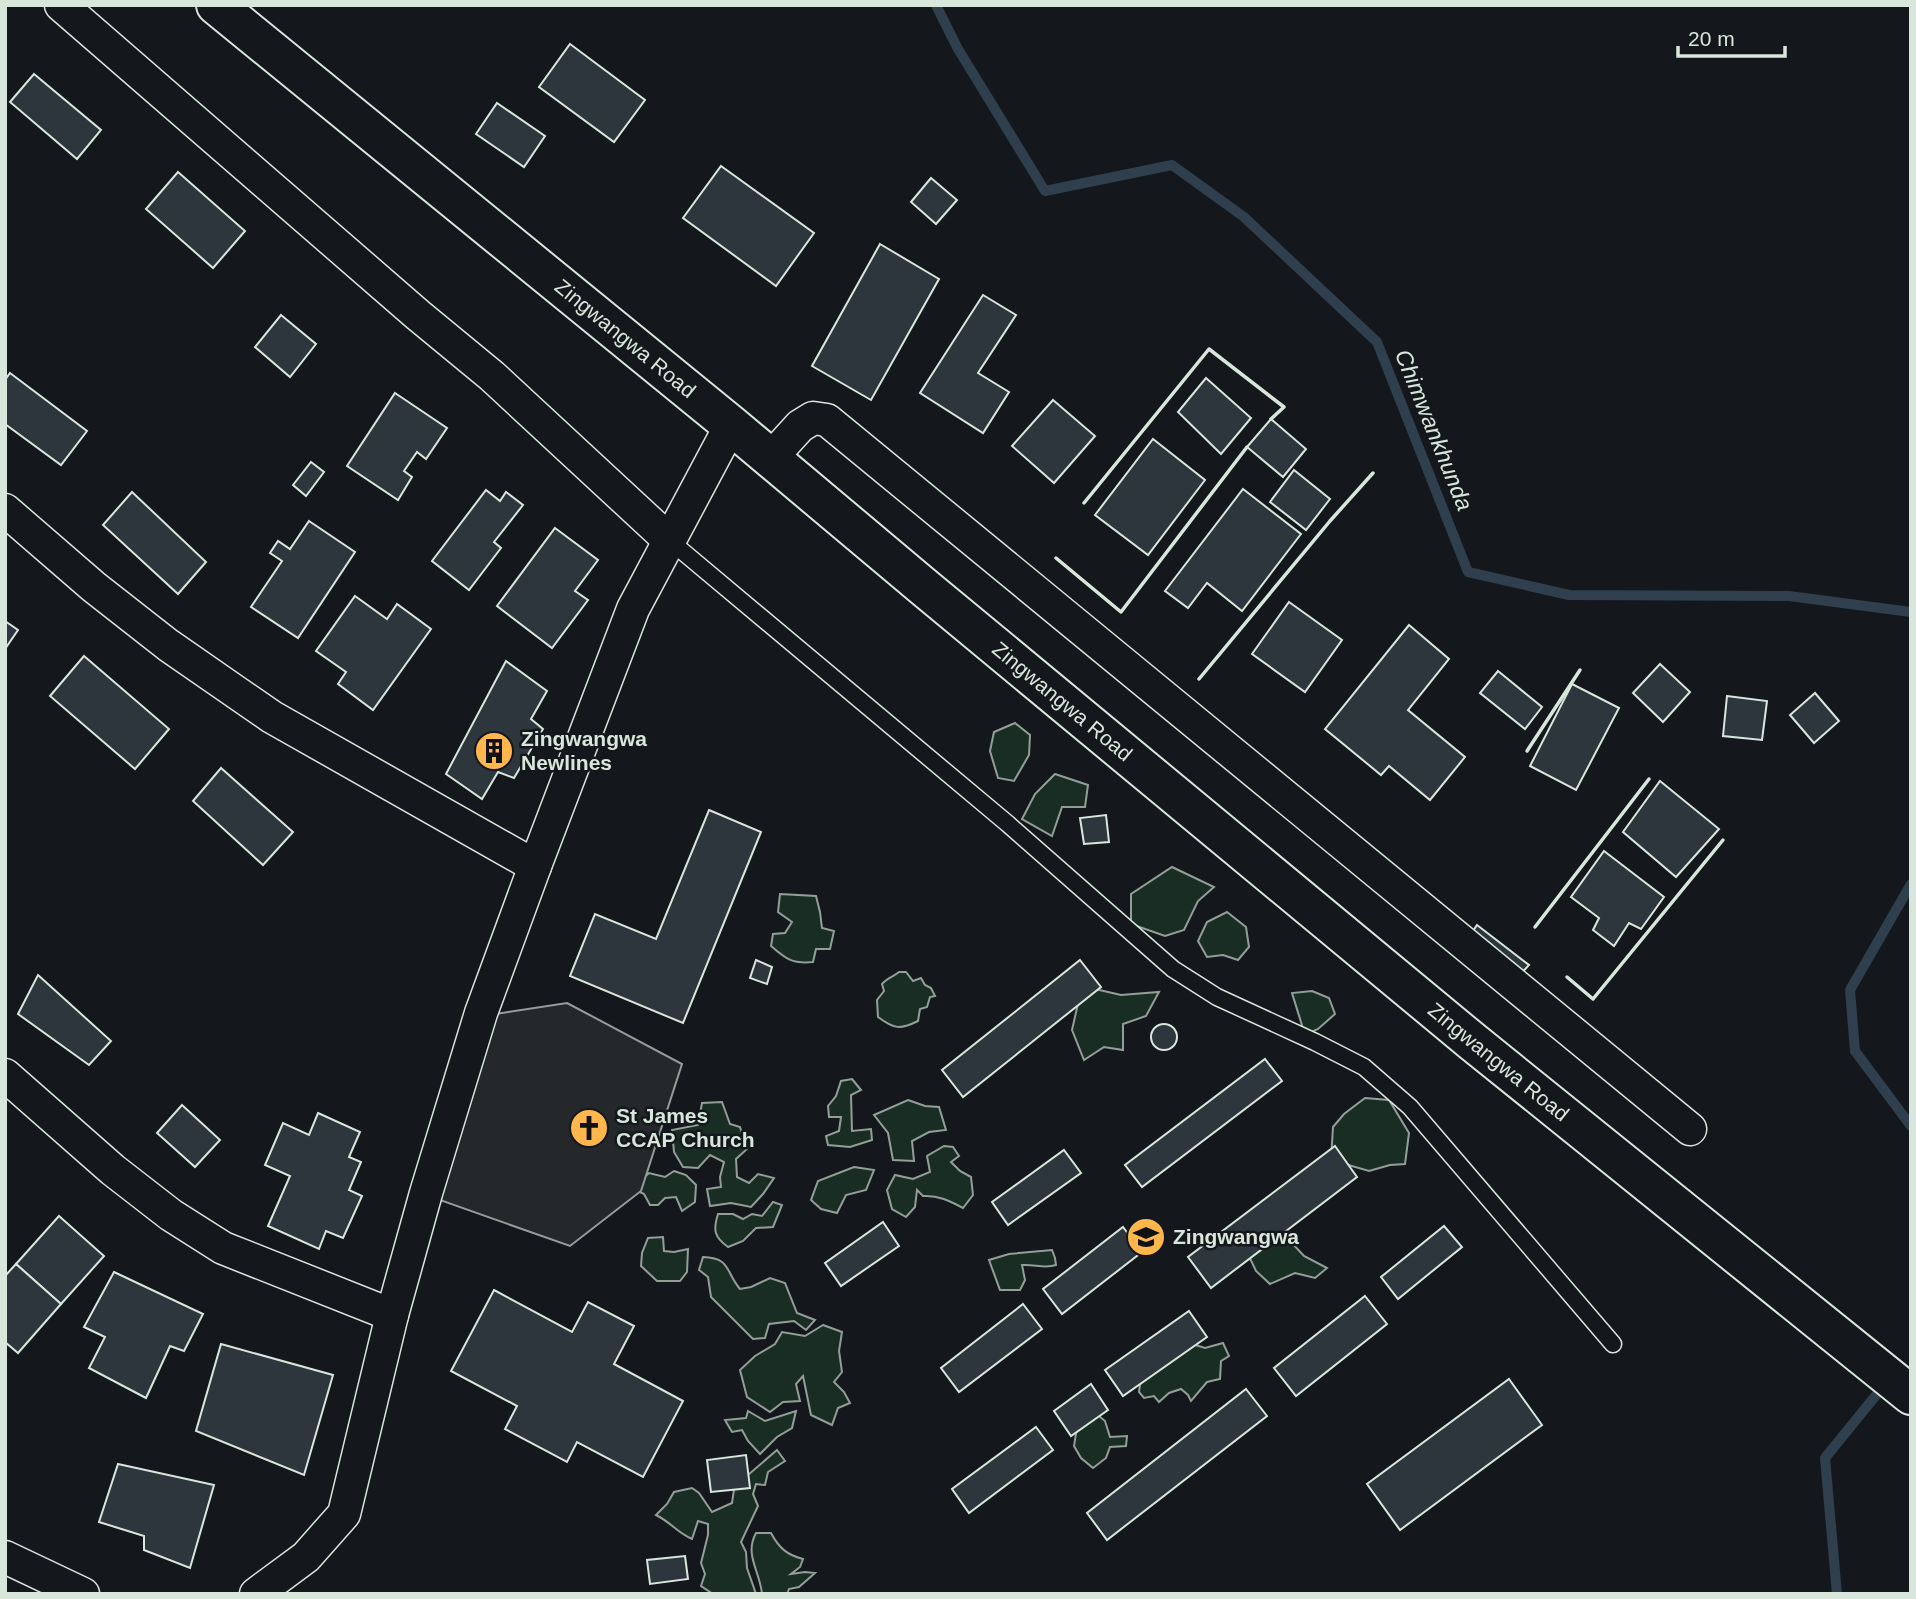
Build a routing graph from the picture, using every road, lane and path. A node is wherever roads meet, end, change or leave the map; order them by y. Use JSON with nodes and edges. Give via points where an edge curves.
{"nodes":[{"id":1,"x":61,"y":5,"type":"edge"},
{"id":2,"x":216,"y":5,"type":"edge"},
{"id":3,"x":731,"y":425,"type":"junction"},
{"id":4,"x":771,"y":458,"type":"junction"},
{"id":5,"x":5,"y":510,"type":"edge"},
{"id":6,"x":669,"y":540,"type":"junction"},
{"id":7,"x":534,"y":866,"type":"junction"},
{"id":8,"x":5,"y":1075,"type":"edge"},
{"id":9,"x":1690,"y":1129,"type":"dead end"},
{"id":10,"x":392,"y":1315,"type":"junction"},
{"id":11,"x":1613,"y":1344,"type":"dead end"},
{"id":12,"x":1911,"y":1395,"type":"edge"},
{"id":13,"x":5,"y":1557,"type":"edge"},
{"id":14,"x":83,"y":1594,"type":"edge"},
{"id":15,"x":256,"y":1594,"type":"edge"}],
"edges":[{"from":1,"to":6,"type":"street","via":[[492,376]]},
{"from":2,"to":3,"type":"street","name":"Zingwangwa Road"},
{"from":3,"to":4,"type":"street","name":"Zingwangwa Road"},
{"from":3,"to":6,"type":"street"},
{"from":4,"to":9,"type":"street","via":[[800,426],[813,418],[827,420]]},
{"from":4,"to":12,"type":"street","name":"Zingwangwa Road","via":[[1463,1033]]},
{"from":5,"to":7,"type":"street","via":[[168,645],[272,717]]},
{"from":6,"to":7,"type":"street","via":[[633,609]]},
{"from":6,"to":11,"type":"lane","via":[[1173,969],[1217,997],[1364,1067],[1410,1107]]},
{"from":7,"to":10,"type":"street","via":[[481,1013]]},
{"from":8,"to":10,"type":"street","via":[[113,1170],[223,1248]]},
{"from":10,"to":15,"type":"street","via":[[344,1514],[306,1557]]},
{"from":13,"to":14,"type":"street"}]}
